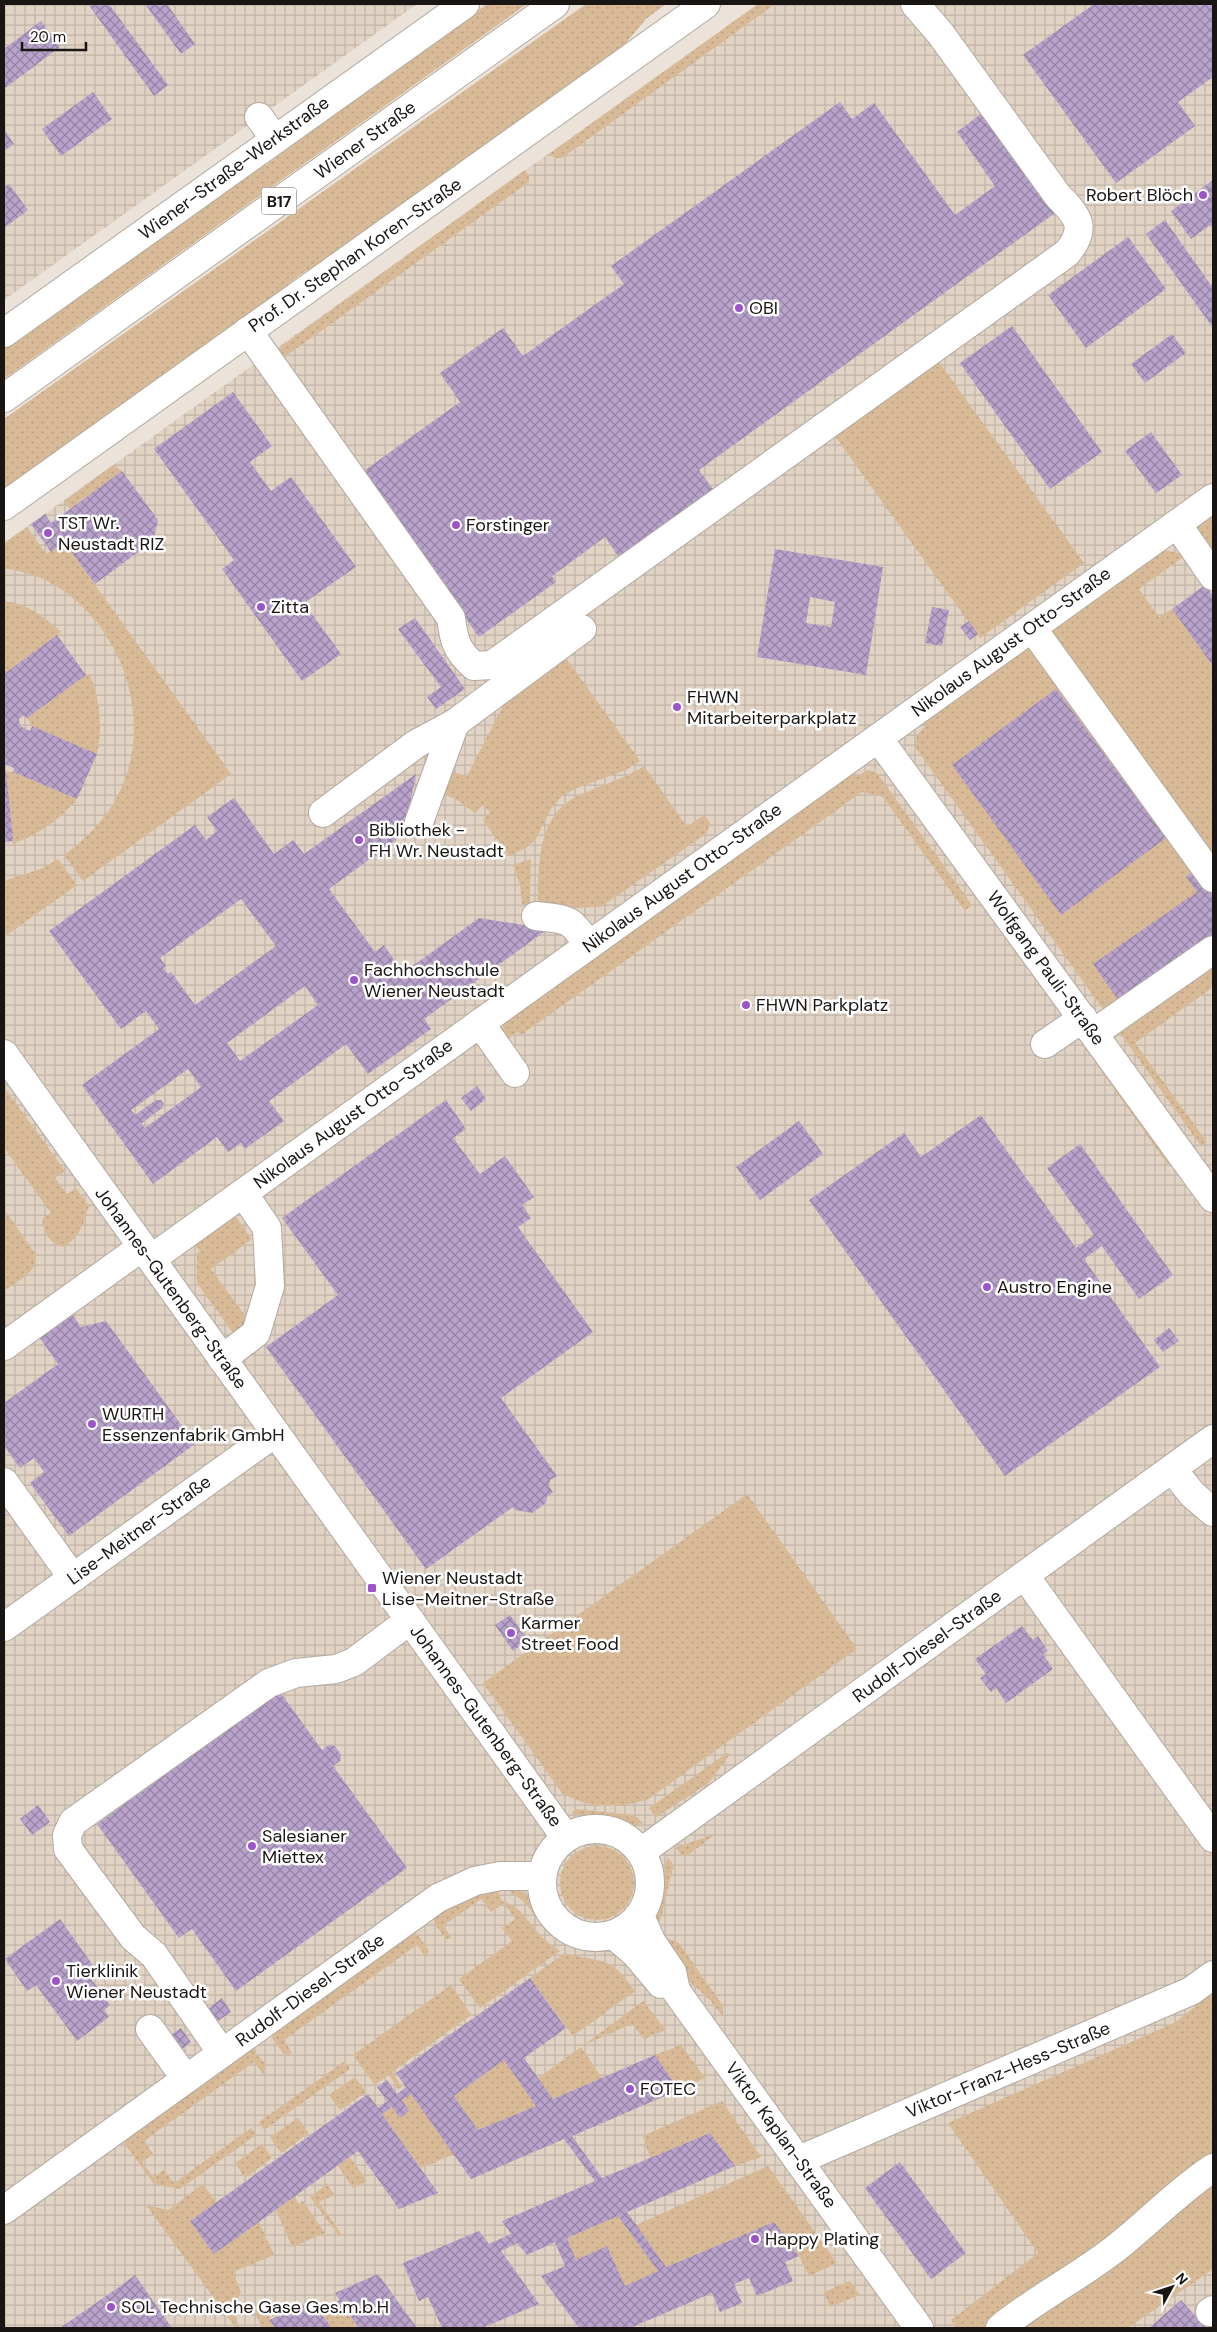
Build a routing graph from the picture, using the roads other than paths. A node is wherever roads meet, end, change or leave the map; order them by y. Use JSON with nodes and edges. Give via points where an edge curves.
{"nodes":[{"id":1,"x":465,"y":4,"type":"edge"},
{"id":2,"x":555,"y":4,"type":"edge"},
{"id":3,"x":706,"y":4,"type":"edge"},
{"id":4,"x":915,"y":4,"type":"edge"},
{"id":5,"x":259,"y":116,"type":"dead end"},
{"id":6,"x":276,"y":139,"type":"junction"},
{"id":7,"x":248,"y":331,"type":"junction"},
{"id":8,"x":4,"y":333,"type":"edge"},
{"id":9,"x":4,"y":398,"type":"edge"},
{"id":10,"x":1213,"y":498,"type":"edge"},
{"id":11,"x":4,"y":506,"type":"edge"},
{"id":12,"x":1176,"y":524,"type":"junction"},
{"id":13,"x":1213,"y":576,"type":"edge"},
{"id":14,"x":1032,"y":628,"type":"junction"},
{"id":15,"x":582,"y":629,"type":"dead end"},
{"id":16,"x":455,"y":722,"type":"junction"},
{"id":17,"x":878,"y":738,"type":"junction"},
{"id":18,"x":323,"y":813,"type":"dead end"},
{"id":19,"x":419,"y":822,"type":"dead end"},
{"id":20,"x":1213,"y":878,"type":"edge"},
{"id":21,"x":536,"y":916,"type":"dead end"},
{"id":22,"x":589,"y":945,"type":"junction"},
{"id":23,"x":1213,"y":950,"type":"edge"},
{"id":24,"x":1088,"y":1025,"type":"junction"},
{"id":25,"x":474,"y":1027,"type":"junction"},
{"id":26,"x":1045,"y":1044,"type":"dead end"},
{"id":27,"x":4,"y":1054,"type":"edge"},
{"id":28,"x":509,"y":1077,"type":"dead end"},
{"id":29,"x":243,"y":1193,"type":"junction"},
{"id":30,"x":1213,"y":1198,"type":"edge"},
{"id":31,"x":147,"y":1253,"type":"junction"},
{"id":32,"x":4,"y":1346,"type":"edge"},
{"id":33,"x":222,"y":1359,"type":"junction"},
{"id":34,"x":275,"y":1432,"type":"junction"},
{"id":35,"x":1213,"y":1439,"type":"edge"},
{"id":36,"x":1173,"y":1470,"type":"junction"},
{"id":37,"x":4,"y":1482,"type":"edge"},
{"id":38,"x":1213,"y":1512,"type":"edge"},
{"id":39,"x":1025,"y":1576,"type":"junction"},
{"id":40,"x":73,"y":1578,"type":"junction"},
{"id":41,"x":410,"y":1620,"type":"junction"},
{"id":42,"x":4,"y":1628,"type":"edge"},
{"id":43,"x":1205,"y":1811,"type":"edge"},
{"id":44,"x":566,"y":1838,"type":"junction"},
{"id":45,"x":1213,"y":1838,"type":"edge"},
{"id":46,"x":641,"y":1852,"type":"junction"},
{"id":47,"x":542,"y":1876,"type":"junction"},
{"id":48,"x":627,"y":1926,"type":"junction"},
{"id":49,"x":1213,"y":1974,"type":"edge"},
{"id":50,"x":150,"y":2029,"type":"dead end"},
{"id":51,"x":222,"y":2053,"type":"junction"},
{"id":52,"x":186,"y":2079,"type":"junction"},
{"id":53,"x":799,"y":2160,"type":"junction"},
{"id":54,"x":1213,"y":2168,"type":"edge"},
{"id":55,"x":4,"y":2210,"type":"edge"},
{"id":56,"x":919,"y":2328,"type":"edge"},
{"id":57,"x":1000,"y":2328,"type":"edge"}],
"edges":[{"from":1,"to":6,"type":"street","name":"Wiener-Straße-Werkstraße"},
{"from":2,"to":9,"type":"street","name":"Wiener Straße","number":"B17"},
{"from":3,"to":7,"type":"street","name":"Prof. Dr. Stephan Koren-Straße"},
{"from":4,"to":7,"type":"street","via":[[940,33],[1058,196],[1074,212],[1080,225],[1077,241],[1067,253],[492,665],[474,666],[461,655],[454,641],[451,618]]},
{"from":5,"to":6,"type":"street"},
{"from":6,"to":8,"type":"street","name":"Wiener-Straße-Werkstraße"},
{"from":7,"to":11,"type":"street","name":"Prof. Dr. Stephan Koren-Straße"},
{"from":10,"to":12,"type":"street","name":"Nikolaus August Otto-Straße"},
{"from":12,"to":13,"type":"street"},
{"from":12,"to":14,"type":"street","name":"Nikolaus August Otto-Straße"},
{"from":14,"to":17,"type":"street","name":"Nikolaus August Otto-Straße"},
{"from":14,"to":20,"type":"street"},
{"from":15,"to":16,"type":"street"},
{"from":16,"to":18,"type":"street","via":[[416,744]]},
{"from":16,"to":19,"type":"street"},
{"from":17,"to":22,"type":"street","name":"Nikolaus August Otto-Straße"},
{"from":17,"to":24,"type":"street","name":"Wolfgang Pauli-Straße"},
{"from":21,"to":22,"type":"street","via":[[567,919]]},
{"from":22,"to":25,"type":"street","name":"Nikolaus August Otto-Straße"},
{"from":23,"to":24,"type":"street"},
{"from":24,"to":26,"type":"street"},
{"from":24,"to":30,"type":"street","name":"Wolfgang Pauli-Straße"},
{"from":25,"to":28,"type":"street"},
{"from":25,"to":29,"type":"street","name":"Nikolaus August Otto-Straße"},
{"from":27,"to":31,"type":"street","name":"Johannes-Gutenberg-Straße"},
{"from":29,"to":31,"type":"street","name":"Nikolaus August Otto-Straße"},
{"from":29,"to":33,"type":"street","via":[[267,1228],[270,1286],[256,1333]]},
{"from":31,"to":32,"type":"street","name":"Nikolaus August Otto-Straße","via":[[85,1286]]},
{"from":31,"to":33,"type":"street","name":"Johannes-Gutenberg-Straße"},
{"from":33,"to":34,"type":"street","name":"Johannes-Gutenberg-Straße"},
{"from":34,"to":40,"type":"street","name":"Lise-Meitner-Straße"},
{"from":34,"to":41,"type":"street","name":"Johannes-Gutenberg-Straße"},
{"from":35,"to":36,"type":"street","name":"Rudolf-Diesel-Straße"},
{"from":36,"to":38,"type":"street","via":[[1192,1494]]},
{"from":36,"to":39,"type":"street","name":"Rudolf-Diesel-Straße"},
{"from":37,"to":40,"type":"street"},
{"from":39,"to":43,"type":"street"},
{"from":39,"to":46,"type":"street","name":"Rudolf-Diesel-Straße"},
{"from":40,"to":42,"type":"street","name":"Lise-Meitner-Straße"},
{"from":41,"to":44,"type":"street","name":"Johannes-Gutenberg-Straße"},
{"from":41,"to":51,"type":"street","via":[[354,1662],[336,1669],[296,1673],[268,1683],[73,1822],[67,1835],[68,1849],[133,1936],[154,1954]]},
{"from":43,"to":45,"type":"street"},
{"from":44,"to":46,"type":"street","via":[[582,1830],[603,1829],[626,1837]]},
{"from":44,"to":47,"type":"street","via":[[548,1857]]},
{"from":46,"to":48,"type":"street","via":[[649,1868],[651,1886],[647,1903]]},
{"from":47,"to":48,"type":"street","via":[[544,1898],[556,1920],[573,1933],[594,1938]]},
{"from":47,"to":51,"type":"street","name":"Rudolf-Diesel-Straße","via":[[500,1876],[475,1881],[438,1898]]},
{"from":48,"to":53,"type":"street","name":"Viktor Kaplan-Straße","via":[[635,1952],[659,1983],[676,1991]]},
{"from":49,"to":53,"type":"street","name":"Viktor-Franz-Hess-Straße","via":[[1190,1991]]},
{"from":50,"to":52,"type":"street"},
{"from":51,"to":52,"type":"street","name":"Rudolf-Diesel-Straße"},
{"from":52,"to":55,"type":"street","name":"Rudolf-Diesel-Straße"},
{"from":53,"to":56,"type":"street","name":"Viktor Kaplan-Straße"},
{"from":54,"to":57,"type":"street","via":[[1188,2184],[1115,2248]]}]}
